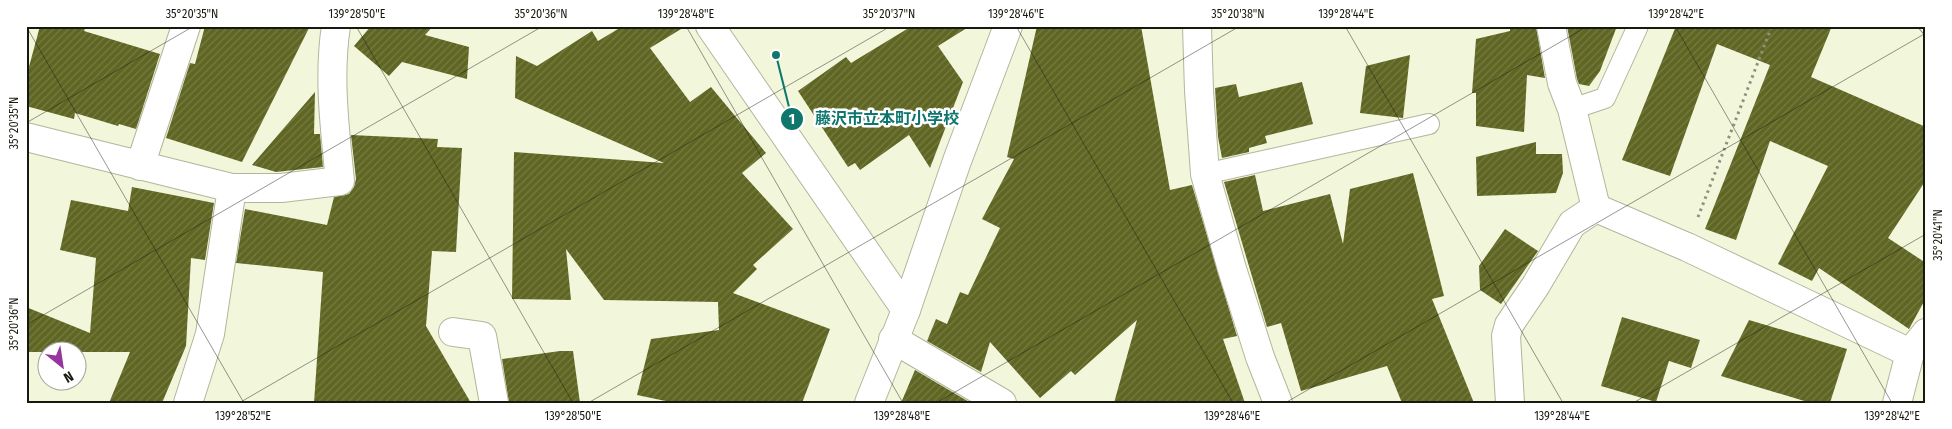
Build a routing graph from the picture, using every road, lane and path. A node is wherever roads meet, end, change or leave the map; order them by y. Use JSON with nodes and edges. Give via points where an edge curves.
{"nodes":[{"id":1,"x":186,"y":26,"type":"edge"},
{"id":2,"x":336,"y":26,"type":"edge"},
{"id":3,"x":710,"y":26,"type":"edge"},
{"id":4,"x":1008,"y":26,"type":"edge"},
{"id":5,"x":1197,"y":26,"type":"edge"},
{"id":6,"x":1551,"y":26,"type":"edge"},
{"id":7,"x":1638,"y":26,"type":"edge"},
{"id":8,"x":1772,"y":26,"type":"edge"},
{"id":9,"x":1572,"y":109,"type":"junction"},
{"id":10,"x":1429,"y":124,"type":"dead end"},
{"id":11,"x":26,"y":136,"type":"edge"},
{"id":12,"x":140,"y":166,"type":"junction"},
{"id":13,"x":1205,"y":174,"type":"junction"},
{"id":14,"x":232,"y":188,"type":"junction"},
{"id":15,"x":1596,"y":208,"type":"junction"},
{"id":16,"x":1687,"y":247,"type":"junction"},
{"id":17,"x":906,"y":310,"type":"junction"},
{"id":18,"x":453,"y":332,"type":"dead end"},
{"id":19,"x":893,"y":340,"type":"junction"},
{"id":20,"x":1918,"y":343,"type":"edge"},
{"id":21,"x":188,"y":403,"type":"edge"},
{"id":22,"x":494,"y":403,"type":"edge"},
{"id":23,"x":869,"y":403,"type":"edge"},
{"id":24,"x":1002,"y":403,"type":"edge"},
{"id":25,"x":1278,"y":403,"type":"edge"},
{"id":26,"x":1510,"y":403,"type":"edge"},
{"id":27,"x":1897,"y":403,"type":"edge"}],
"edges":[{"from":1,"to":12,"type":"street"},
{"from":2,"to":14,"type":"street","via":[[332,53],[340,181],[281,188]]},
{"from":3,"to":17,"type":"street"},
{"from":4,"to":17,"type":"street"},
{"from":5,"to":13,"type":"street"},
{"from":6,"to":9,"type":"street","via":[[1562,83]]},
{"from":7,"to":9,"type":"lane","via":[[1606,98]]},
{"from":8,"to":16,"type":"path"},
{"from":9,"to":15,"type":"street"},
{"from":10,"to":13,"type":"lane"},
{"from":11,"to":12,"type":"street"},
{"from":12,"to":14,"type":"street"},
{"from":13,"to":25,"type":"street","via":[[1237,287]]},
{"from":14,"to":21,"type":"street","via":[[210,334]]},
{"from":15,"to":16,"type":"street"},
{"from":15,"to":26,"type":"street","via":[[1572,224],[1509,325],[1506,336]]},
{"from":16,"to":20,"type":"street"},
{"from":17,"to":19,"type":"street"},
{"from":18,"to":22,"type":"street","via":[[482,336]]},
{"from":19,"to":23,"type":"street"},
{"from":19,"to":24,"type":"street"},
{"from":20,"to":27,"type":"street"}]}
